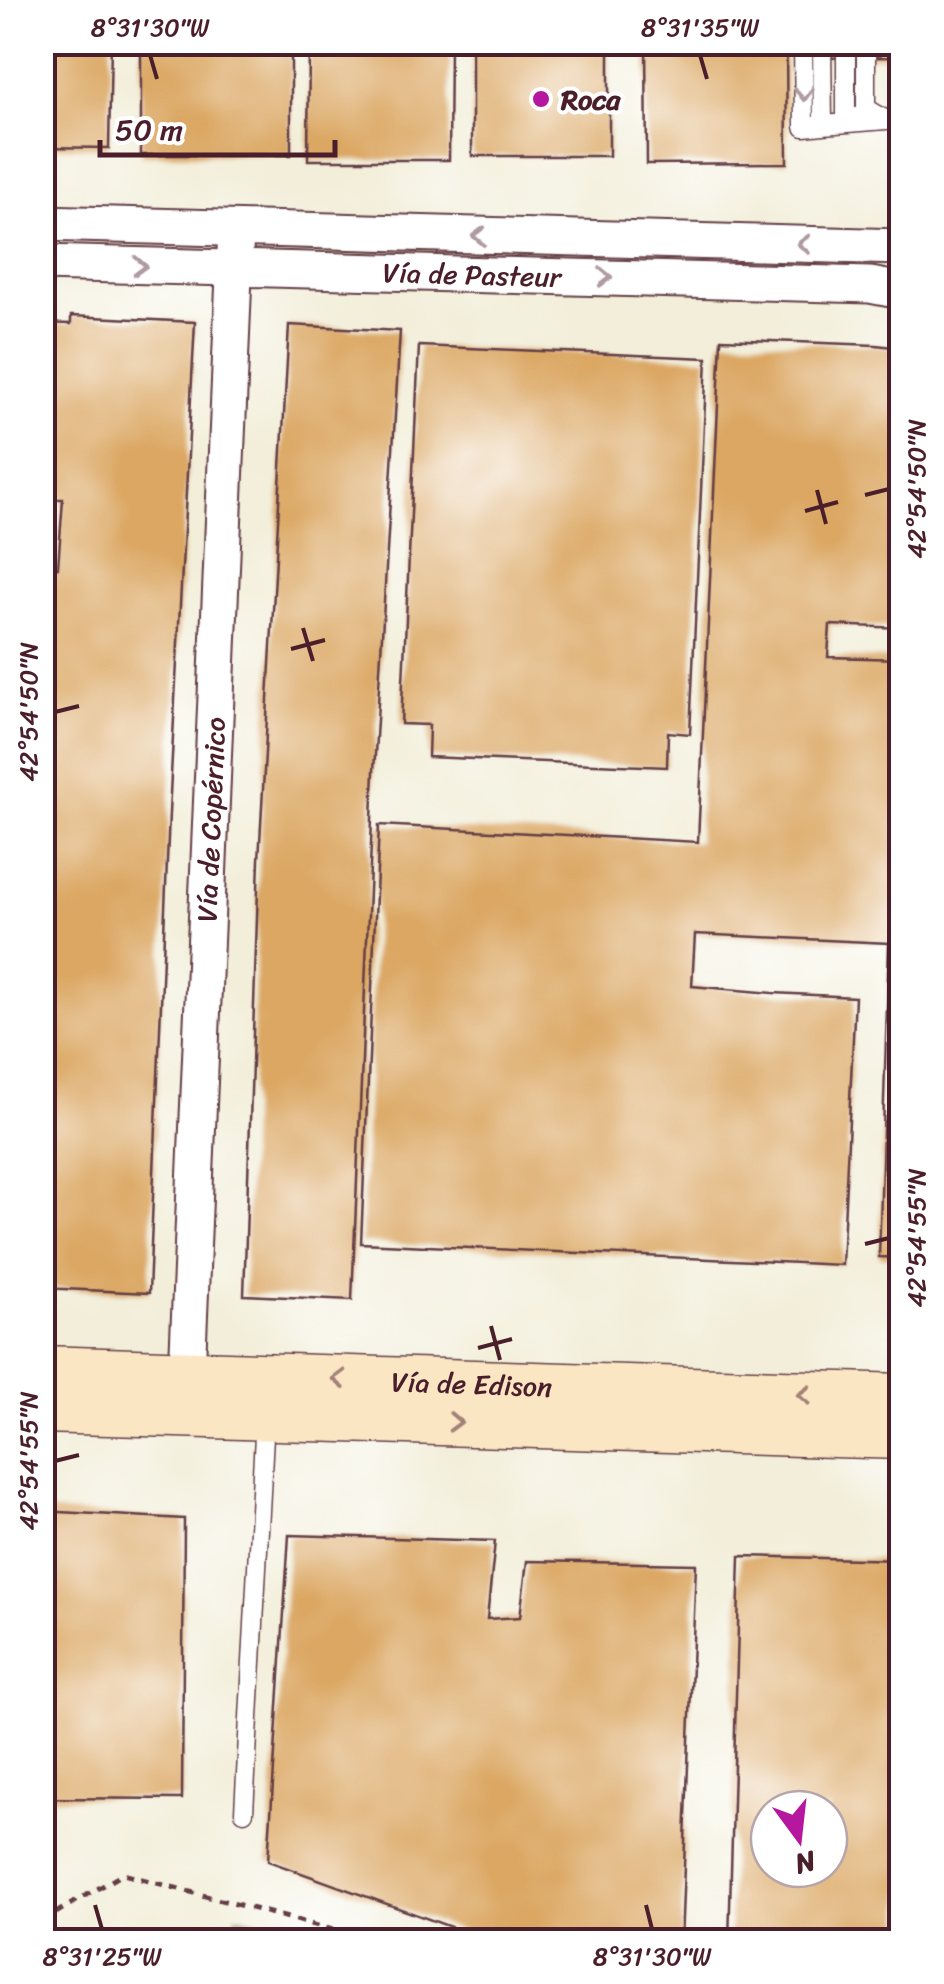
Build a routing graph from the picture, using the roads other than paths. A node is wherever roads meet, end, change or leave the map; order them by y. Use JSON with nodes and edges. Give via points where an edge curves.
{"nodes":[{"id":1,"x":803,"y":42,"type":"edge"},
{"id":2,"x":822,"y":42,"type":"edge"},
{"id":3,"x":846,"y":42,"type":"edge"},
{"id":4,"x":866,"y":42,"type":"edge"},
{"id":5,"x":894,"y":119,"type":"edge"},
{"id":6,"x":823,"y":125,"type":"junction"},
{"id":7,"x":42,"y":223,"type":"edge"},
{"id":8,"x":236,"y":229,"type":"junction"},
{"id":9,"x":902,"y":247,"type":"edge"},
{"id":10,"x":42,"y":263,"type":"edge"},
{"id":11,"x":234,"y":268,"type":"junction"},
{"id":12,"x":902,"y":291,"type":"edge"},
{"id":13,"x":42,"y":1370,"type":"edge"},
{"id":14,"x":186,"y":1393,"type":"junction"},
{"id":15,"x":902,"y":1398,"type":"edge"},
{"id":16,"x":42,"y":1409,"type":"edge"},
{"id":17,"x":265,"y":1416,"type":"junction"},
{"id":18,"x":902,"y":1435,"type":"edge"},
{"id":19,"x":244,"y":1812,"type":"dead end"}],
"edges":[{"from":1,"to":6,"type":"lane","one_way":true,"via":[[804,127]]},
{"from":2,"to":6,"type":"lane"},
{"from":3,"to":5,"type":"lane","via":[[846,115]]},
{"from":4,"to":5,"type":"lane","via":[[866,108]]},
{"from":5,"to":6,"type":"lane"},
{"from":7,"to":8,"type":"street","name":"Vía de Pasteur"},
{"from":9,"to":8,"type":"street","name":"Vía de Pasteur","one_way":true},
{"from":8,"to":11,"type":"street","name":"Vía de Copérnico"},
{"from":10,"to":11,"type":"street","name":"Vía de Pasteur","one_way":true},
{"from":11,"to":12,"type":"street","name":"Vía de Pasteur","one_way":true},
{"from":11,"to":14,"type":"street","name":"Vía de Copérnico"},
{"from":13,"to":14,"type":"main road","name":"Vía de Edison"},
{"from":15,"to":14,"type":"main road","name":"Vía de Edison","one_way":true},
{"from":14,"to":16,"type":"main road","name":"Vía de Edison"},
{"from":14,"to":17,"type":"main road","name":"Vía de Edison"},
{"from":17,"to":18,"type":"main road","name":"Vía de Edison","one_way":true},
{"from":17,"to":19,"type":"lane"}]}
